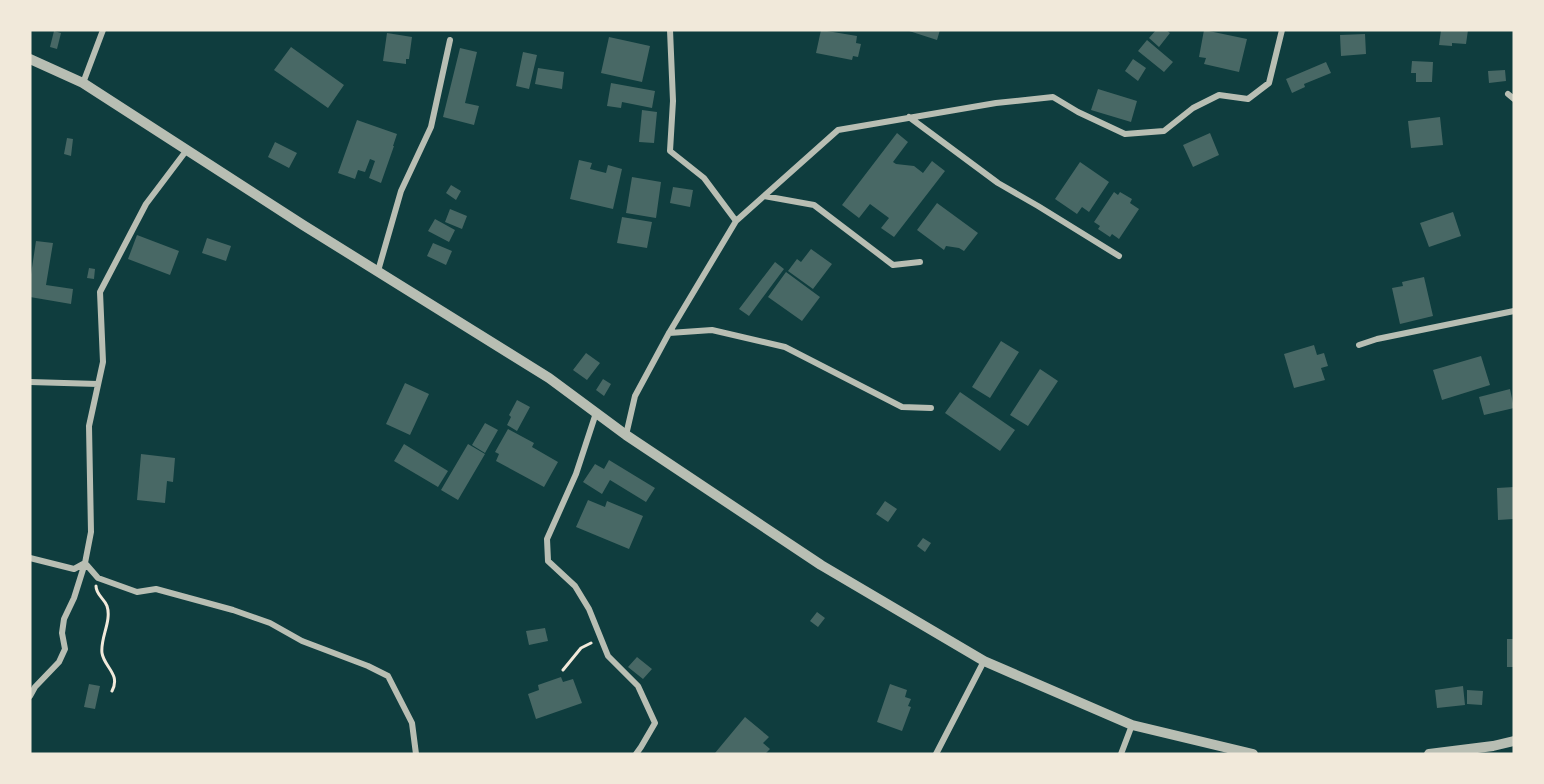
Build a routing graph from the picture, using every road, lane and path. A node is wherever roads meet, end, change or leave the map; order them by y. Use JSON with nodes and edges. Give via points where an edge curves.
{"nodes":[{"id":1,"x":103,"y":30,"type":"edge"},
{"id":2,"x":670,"y":30,"type":"edge"},
{"id":3,"x":1282,"y":30,"type":"edge"},
{"id":4,"x":450,"y":40,"type":"dead end"},
{"id":5,"x":30,"y":59,"type":"edge"},
{"id":6,"x":84,"y":83,"type":"junction"},
{"id":7,"x":1508,"y":94,"type":"dead end"},
{"id":8,"x":1514,"y":99,"type":"edge"},
{"id":9,"x":909,"y":117,"type":"junction"},
{"id":10,"x":186,"y":151,"type":"junction"},
{"id":11,"x":764,"y":196,"type":"junction"},
{"id":12,"x":736,"y":221,"type":"junction"},
{"id":13,"x":1119,"y":256,"type":"dead end"},
{"id":14,"x":920,"y":262,"type":"dead end"},
{"id":15,"x":378,"y":272,"type":"junction"},
{"id":16,"x":1514,"y":311,"type":"edge"},
{"id":17,"x":669,"y":333,"type":"junction"},
{"id":18,"x":1359,"y":345,"type":"dead end"},
{"id":19,"x":30,"y":382,"type":"edge"},
{"id":20,"x":98,"y":384,"type":"junction"},
{"id":21,"x":931,"y":408,"type":"dead end"},
{"id":22,"x":596,"y":412,"type":"junction"},
{"id":23,"x":626,"y":435,"type":"junction"},
{"id":24,"x":30,"y":558,"type":"edge"},
{"id":25,"x":85,"y":563,"type":"junction"},
{"id":26,"x":96,"y":576,"type":"junction"},
{"id":27,"x":601,"y":638,"type":"junction"},
{"id":28,"x":984,"y":661,"type":"junction"},
{"id":29,"x":563,"y":670,"type":"dead end"},
{"id":30,"x":112,"y":691,"type":"dead end"},
{"id":31,"x":30,"y":696,"type":"edge"},
{"id":32,"x":1132,"y":725,"type":"junction"},
{"id":33,"x":1514,"y":741,"type":"edge"},
{"id":34,"x":1494,"y":750,"type":"edge"},
{"id":35,"x":416,"y":754,"type":"edge"},
{"id":36,"x":636,"y":754,"type":"edge"},
{"id":37,"x":936,"y":754,"type":"edge"},
{"id":38,"x":1121,"y":754,"type":"edge"},
{"id":39,"x":1253,"y":754,"type":"edge"},
{"id":40,"x":1429,"y":754,"type":"edge"}],
"edges":[{"from":1,"to":6,"type":"street"},
{"from":2,"to":12,"type":"street","via":[[670,151],[704,178]]},
{"from":3,"to":9,"type":"street","via":[[1269,83],[1248,99],[1219,94],[1164,131],[1125,134],[1053,97]]},
{"from":4,"to":15,"type":"street","via":[[430,127],[401,191]]},
{"from":5,"to":6,"type":"street"},
{"from":6,"to":10,"type":"street"},
{"from":7,"to":8,"type":"street"},
{"from":9,"to":11,"type":"street","via":[[838,130]]},
{"from":9,"to":13,"type":"street","via":[[998,183]]},
{"from":10,"to":15,"type":"street"},
{"from":10,"to":20,"type":"street","via":[[146,204],[99,292],[103,362]]},
{"from":11,"to":12,"type":"street"},
{"from":11,"to":14,"type":"street","via":[[814,205],[893,265]]},
{"from":12,"to":17,"type":"street"},
{"from":15,"to":22,"type":"street","via":[[549,378]]},
{"from":16,"to":18,"type":"street"},
{"from":17,"to":21,"type":"street","via":[[712,330],[785,347],[902,408]]},
{"from":17,"to":23,"type":"street","via":[[635,396]]},
{"from":19,"to":20,"type":"street"},
{"from":20,"to":25,"type":"street","via":[[89,426],[91,532]]},
{"from":22,"to":23,"type":"street"},
{"from":22,"to":27,"type":"street","via":[[576,474],[547,538],[548,561],[575,586]]},
{"from":23,"to":28,"type":"street","via":[[821,565]]},
{"from":24,"to":25,"type":"street","via":[[74,569]]},
{"from":25,"to":26,"type":"street"},
{"from":25,"to":31,"type":"street","via":[[64,619],[65,649]]},
{"from":26,"to":30,"type":"path","via":[[96,591],[107,606],[101,649],[112,670]]},
{"from":26,"to":35,"type":"street","via":[[137,592],[156,589],[233,610],[388,676],[412,723]]},
{"from":27,"to":29,"type":"path","via":[[580,648]]},
{"from":27,"to":36,"type":"street","via":[[608,656],[638,686],[655,723]]},
{"from":28,"to":32,"type":"street"},
{"from":28,"to":37,"type":"street"},
{"from":32,"to":38,"type":"street"},
{"from":32,"to":39,"type":"street"},
{"from":33,"to":34,"type":"street"},
{"from":34,"to":40,"type":"street"}]}
